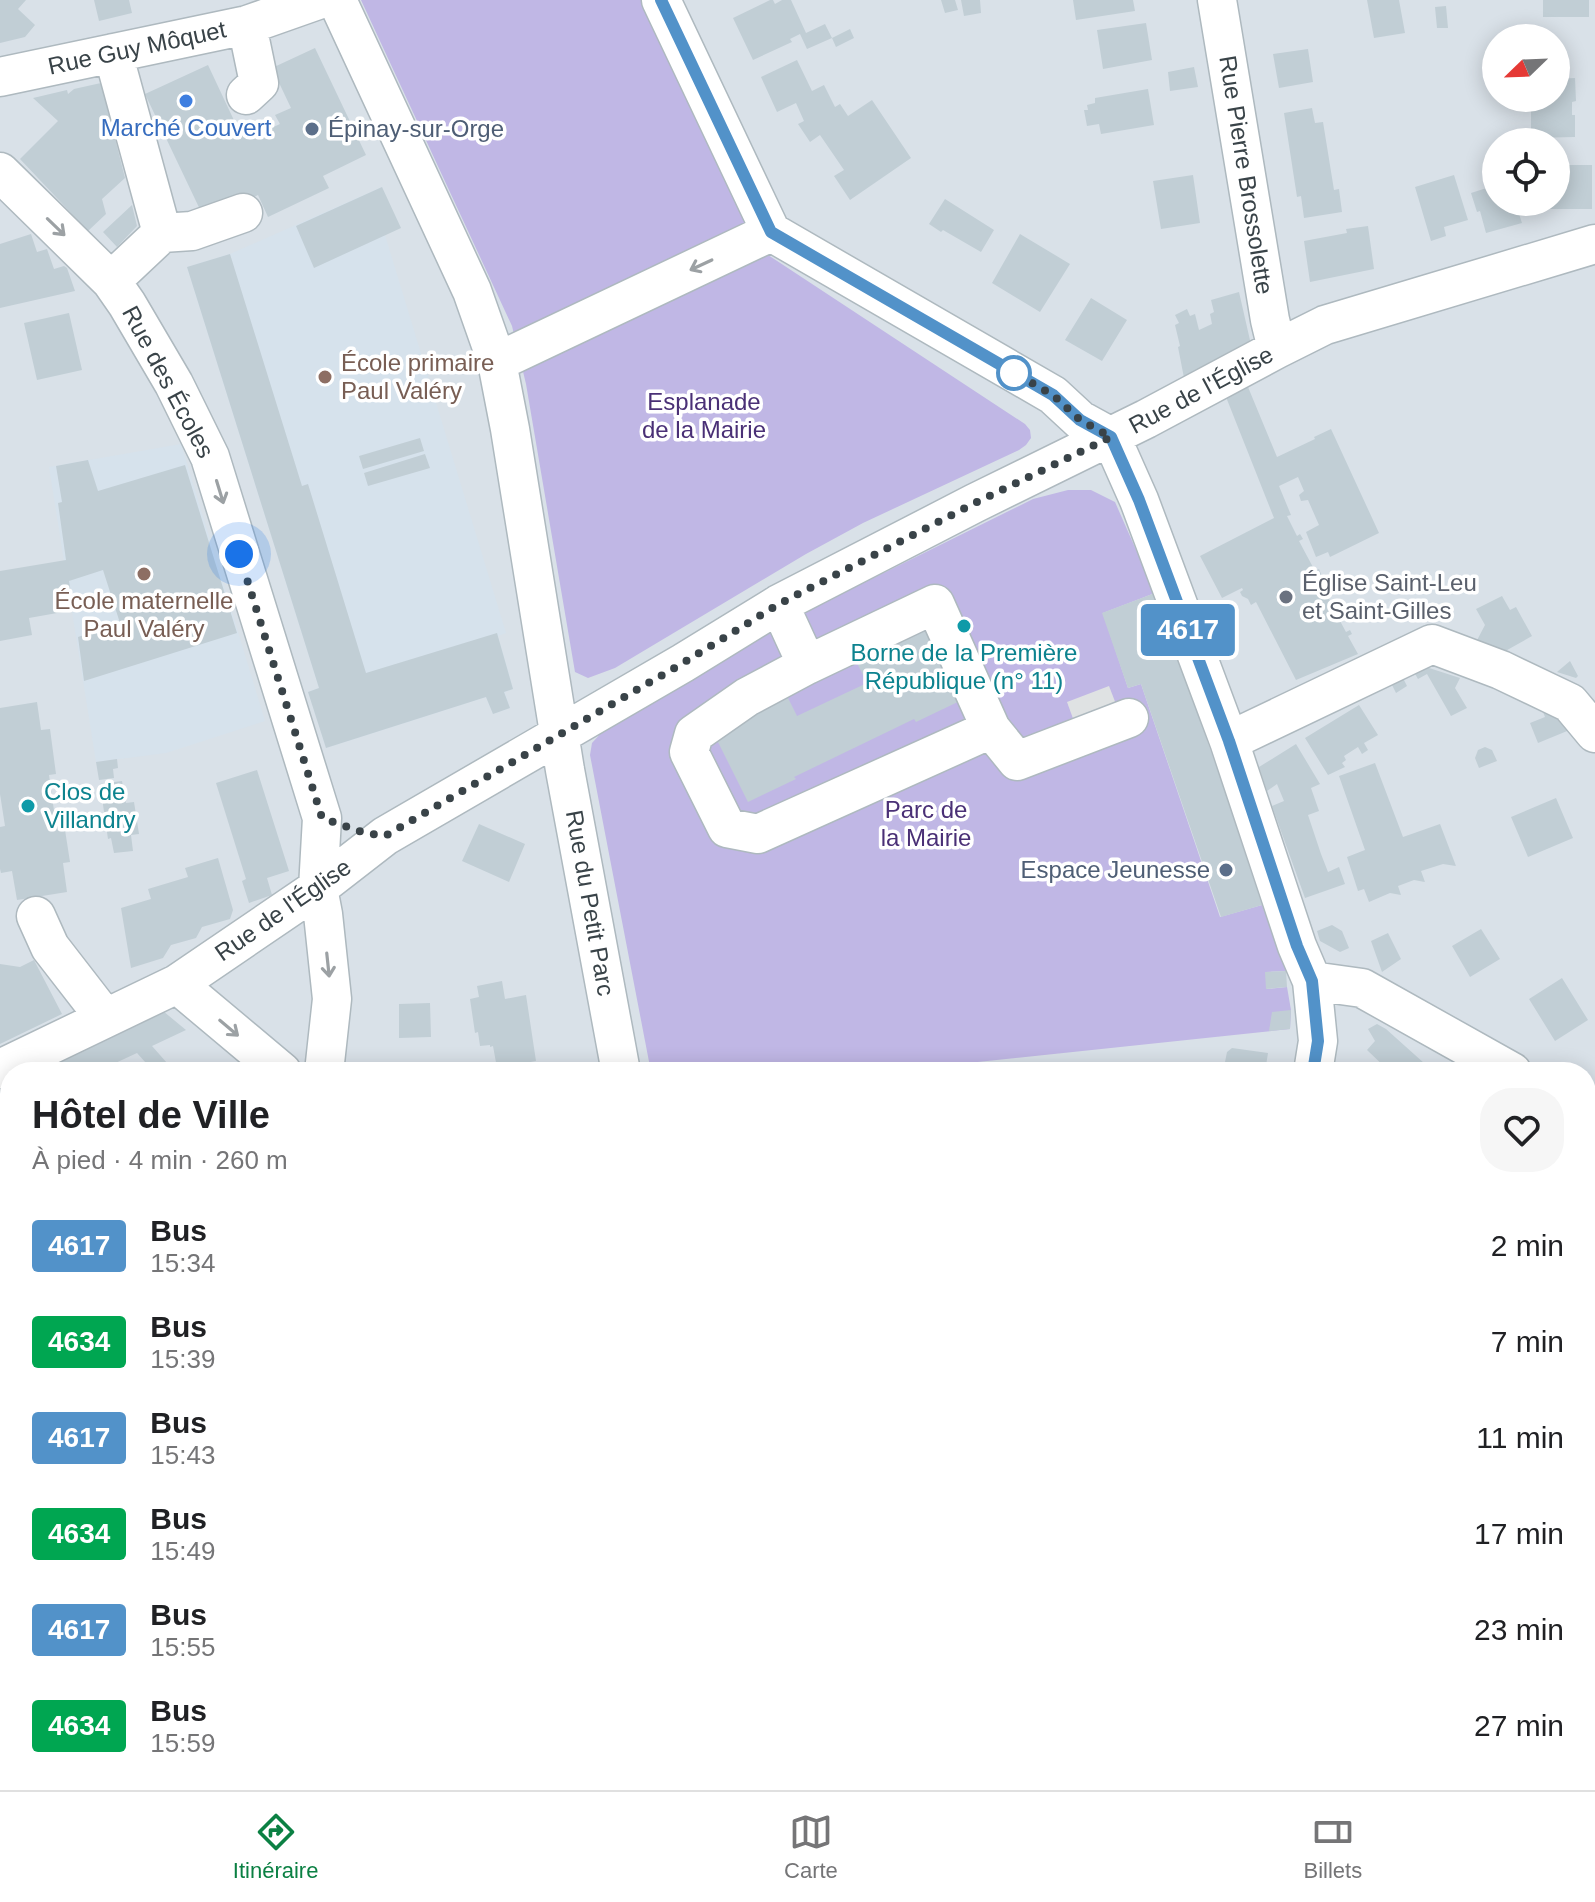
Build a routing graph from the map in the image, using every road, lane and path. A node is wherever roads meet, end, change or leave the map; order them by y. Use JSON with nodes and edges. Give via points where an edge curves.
{"nodes":[{"id":1,"x":318,"y":0,"type":"edge"},
{"id":2,"x":337,"y":0,"type":"edge"},
{"id":3,"x":661,"y":0,"type":"edge"},
{"id":4,"x":1217,"y":0,"type":"edge"},
{"id":5,"x":247,"y":25,"type":"junction"},
{"id":6,"x":113,"y":53,"type":"junction"},
{"id":7,"x":0,"y":77,"type":"edge"},
{"id":8,"x":246,"y":95,"type":"dead end"},
{"id":9,"x":0,"y":172,"type":"edge"},
{"id":10,"x":243,"y":213,"type":"dead end"},
{"id":11,"x":771,"y":232,"type":"junction"},
{"id":12,"x":162,"y":233,"type":"junction"},
{"id":13,"x":1595,"y":244,"type":"edge"},
{"id":14,"x":111,"y":281,"type":"junction"},
{"id":15,"x":1277,"y":349,"type":"junction"},
{"id":16,"x":497,"y":362,"type":"junction"},
{"id":17,"x":1111,"y":437,"type":"junction"},
{"id":18,"x":779,"y":604,"type":"junction"},
{"id":19,"x":807,"y":665,"type":"junction"},
{"id":20,"x":1129,"y":718,"type":"dead end"},
{"id":21,"x":991,"y":729,"type":"junction"},
{"id":22,"x":1595,"y":733,"type":"edge"},
{"id":23,"x":559,"y":734,"type":"junction"},
{"id":24,"x":1229,"y":741,"type":"junction"},
{"id":25,"x":322,"y":818,"type":"junction"},
{"id":26,"x":385,"y":836,"type":"junction"},
{"id":27,"x":318,"y":888,"type":"junction"},
{"id":28,"x":36,"y":916,"type":"dead end"},
{"id":29,"x":1312,"y":981,"type":"junction"},
{"id":30,"x":177,"y":984,"type":"junction"},
{"id":31,"x":105,"y":1018,"type":"junction"},
{"id":32,"x":14,"y":1062,"type":"edge"},
{"id":33,"x":270,"y":1062,"type":"edge"},
{"id":34,"x":325,"y":1062,"type":"edge"},
{"id":35,"x":619,"y":1062,"type":"edge"},
{"id":36,"x":1315,"y":1062,"type":"edge"},
{"id":37,"x":1494,"y":1062,"type":"edge"}],
"edges":[{"from":1,"to":5,"type":"street","name":"Rue Guy Môquet"},
{"from":2,"to":16,"type":"street","name":"Rue du Petit Parc","via":[[472,291]]},
{"from":3,"to":11,"type":"street"},
{"from":4,"to":15,"type":"street","name":"Rue Pierre Brossolette"},
{"from":5,"to":6,"type":"street","name":"Rue Guy Môquet"},
{"from":5,"to":8,"type":"street","via":[[259,83]]},
{"from":6,"to":7,"type":"street","name":"Rue Guy Môquet"},
{"from":6,"to":12,"type":"street"},
{"from":9,"to":14,"type":"street","name":"Rue des Écoles","one_way":true},
{"from":10,"to":12,"type":"street","via":[[192,231]]},
{"from":11,"to":16,"type":"street","one_way":true},
{"from":11,"to":17,"type":"street","via":[[1053,395],[1080,420]]},
{"from":12,"to":14,"type":"street"},
{"from":13,"to":15,"type":"street","name":"Rue de l'Église","via":[[1325,325]]},
{"from":14,"to":25,"type":"street","name":"Rue des Écoles","one_way":true,"via":[[174,384],[210,457]]},
{"from":15,"to":17,"type":"street","name":"Rue de l'Église"},
{"from":16,"to":23,"type":"street","name":"Rue du Petit Parc"},
{"from":17,"to":18,"type":"street","name":"Rue de l'Église"},
{"from":17,"to":24,"type":"street"},
{"from":18,"to":19,"type":"street"},
{"from":18,"to":23,"type":"street","name":"Rue de l'Église"},
{"from":19,"to":21,"type":"street","via":[[935,604]]},
{"from":19,"to":21,"type":"street","via":[[694,734],[689,752],[727,828],[758,834]]},
{"from":20,"to":21,"type":"street","via":[[1017,761]]},
{"from":22,"to":24,"type":"street","via":[[1570,703],[1432,644]]},
{"from":23,"to":26,"type":"street","name":"Rue de l'Église"},
{"from":23,"to":35,"type":"street","name":"Rue du Petit Parc"},
{"from":24,"to":29,"type":"street"},
{"from":25,"to":26,"type":"street"},
{"from":25,"to":27,"type":"street","name":"Rue des Écoles"},
{"from":26,"to":27,"type":"street","name":"Rue de l'Église"},
{"from":27,"to":30,"type":"street","name":"Rue de l'Église"},
{"from":27,"to":34,"type":"street","name":"Rue des Écoles","one_way":true,"via":[[332,999]]},
{"from":28,"to":31,"type":"street","via":[[50,947]]},
{"from":29,"to":36,"type":"street","via":[[1318,1041]]},
{"from":29,"to":37,"type":"street","via":[[1362,988]]},
{"from":30,"to":31,"type":"street","name":"Rue de l'Église"},
{"from":30,"to":33,"type":"street","one_way":true},
{"from":31,"to":32,"type":"street","name":"Rue de l'Église"}]}
